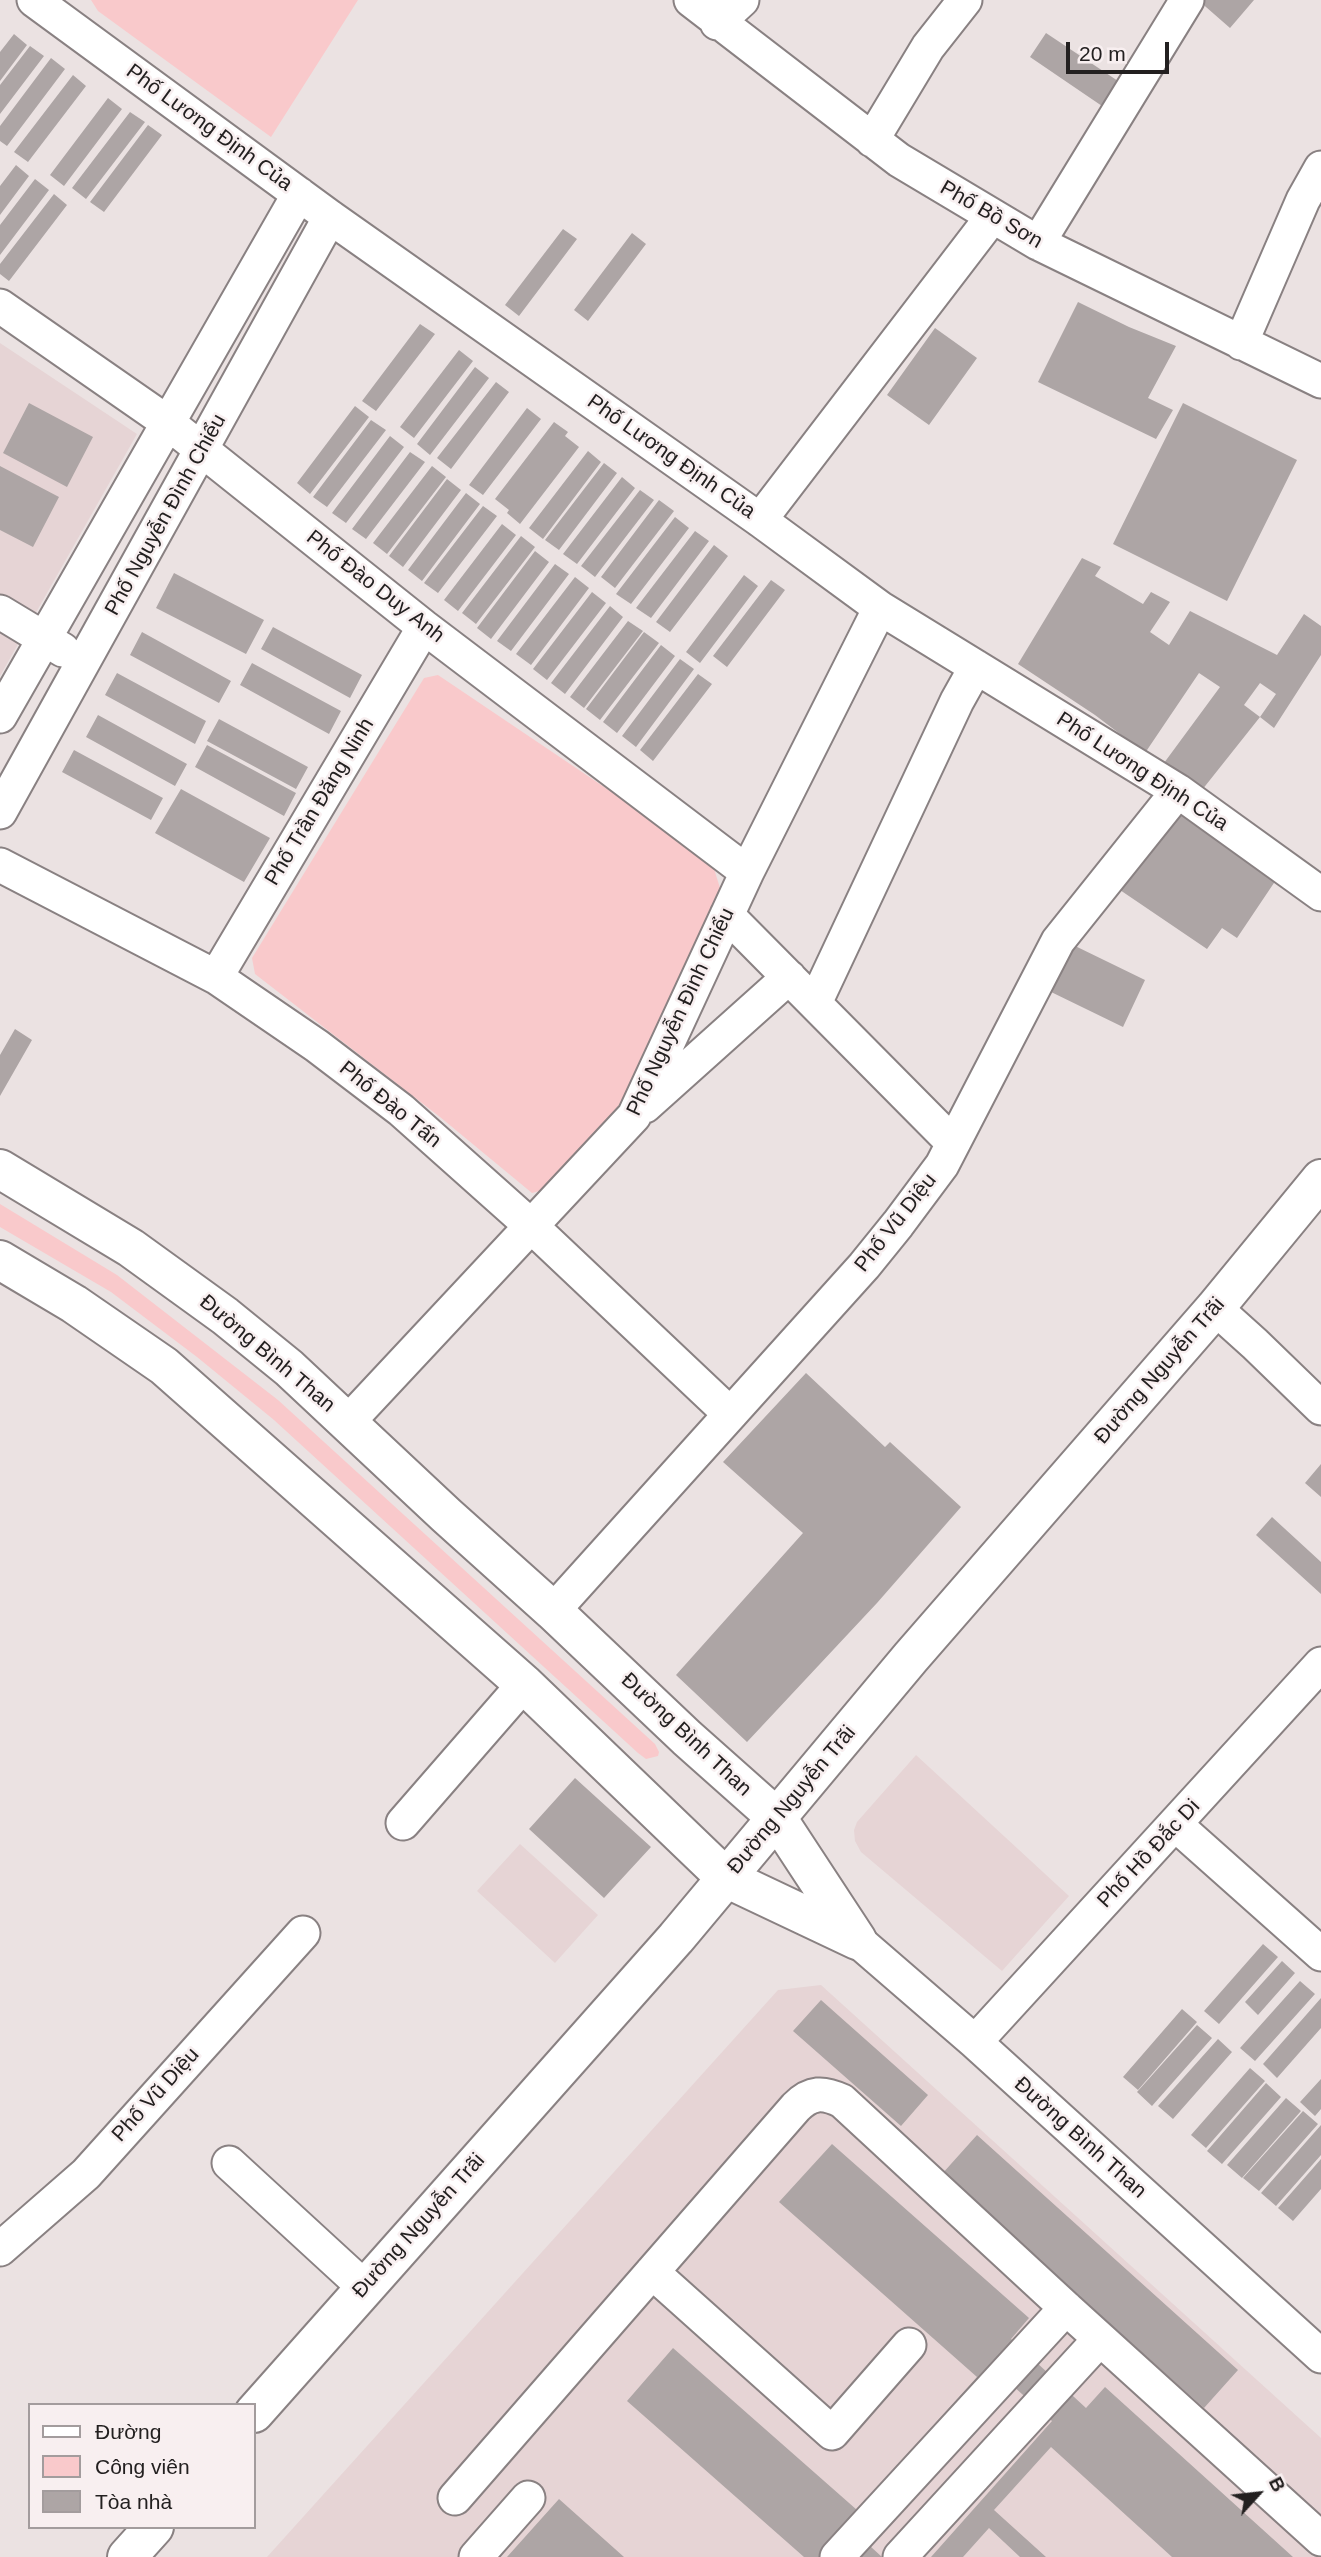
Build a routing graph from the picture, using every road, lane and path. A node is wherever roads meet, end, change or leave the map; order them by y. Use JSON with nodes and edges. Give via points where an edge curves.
{"nodes":[{"id":1,"x":691,"y":0,"type":"edge"},
{"id":2,"x":741,"y":0,"type":"edge"},
{"id":3,"x":965,"y":0,"type":"edge"},
{"id":4,"x":1188,"y":0,"type":"edge"},
{"id":5,"x":46,"y":4,"type":"edge"},
{"id":6,"x":717,"y":23,"type":"junction"},
{"id":7,"x":872,"y":140,"type":"junction"},
{"id":8,"x":1321,"y":168,"type":"edge"},
{"id":9,"x":299,"y":194,"type":"junction"},
{"id":10,"x":330,"y":217,"type":"junction"},
{"id":11,"x":992,"y":217,"type":"junction"},
{"id":12,"x":1038,"y":243,"type":"junction"},
{"id":13,"x":0,"y":306,"type":"edge"},
{"id":14,"x":1241,"y":343,"type":"junction"},
{"id":15,"x":1321,"y":381,"type":"edge"},
{"id":16,"x":167,"y":422,"type":"junction"},
{"id":17,"x":202,"y":451,"type":"junction"},
{"id":18,"x":760,"y":520,"type":"junction"},
{"id":19,"x":880,"y":608,"type":"junction"},
{"id":20,"x":0,"y":612,"type":"edge"},
{"id":21,"x":424,"y":627,"type":"junction"},
{"id":22,"x":44,"y":638,"type":"junction"},
{"id":23,"x":83,"y":663,"type":"junction"},
{"id":24,"x":976,"y":667,"type":"junction"},
{"id":25,"x":0,"y":716,"type":"edge"},
{"id":26,"x":1178,"y":791,"type":"junction"},
{"id":27,"x":0,"y":812,"type":"edge"},
{"id":28,"x":0,"y":865,"type":"edge"},
{"id":29,"x":747,"y":872,"type":"junction"},
{"id":30,"x":1321,"y":894,"type":"edge"},
{"id":31,"x":727,"y":915,"type":"junction"},
{"id":32,"x":789,"y":976,"type":"junction"},
{"id":33,"x":216,"y":977,"type":"junction"},
{"id":34,"x":815,"y":1003,"type":"junction"},
{"id":35,"x":634,"y":1116,"type":"junction"},
{"id":36,"x":952,"y":1142,"type":"junction"},
{"id":37,"x":0,"y":1169,"type":"edge"},
{"id":38,"x":1321,"y":1179,"type":"edge"},
{"id":39,"x":530,"y":1225,"type":"junction"},
{"id":40,"x":0,"y":1260,"type":"edge"},
{"id":41,"x":1215,"y":1308,"type":"junction"},
{"id":42,"x":1321,"y":1408,"type":"edge"},
{"id":43,"x":730,"y":1414,"type":"junction"},
{"id":44,"x":347,"y":1423,"type":"junction"},
{"id":45,"x":553,"y":1611,"type":"junction"},
{"id":46,"x":1321,"y":1664,"type":"edge"},
{"id":47,"x":524,"y":1684,"type":"junction"},
{"id":48,"x":777,"y":1818,"type":"junction"},
{"id":49,"x":403,"y":1823,"type":"dead end"},
{"id":50,"x":1176,"y":1825,"type":"junction"},
{"id":51,"x":726,"y":1878,"type":"junction"},
{"id":52,"x":303,"y":1933,"type":"dead end"},
{"id":53,"x":857,"y":1940,"type":"junction"},
{"id":54,"x":1321,"y":1954,"type":"edge"},
{"id":55,"x":975,"y":2042,"type":"junction"},
{"id":56,"x":229,"y":2163,"type":"dead end"},
{"id":57,"x":0,"y":2249,"type":"edge"},
{"id":58,"x":652,"y":2272,"type":"junction"},
{"id":59,"x":365,"y":2287,"type":"junction"},
{"id":60,"x":1066,"y":2308,"type":"junction"},
{"id":61,"x":1100,"y":2339,"type":"junction"},
{"id":62,"x":909,"y":2345,"type":"dead end"},
{"id":63,"x":1321,"y":2356,"type":"edge"},
{"id":64,"x":256,"y":2411,"type":"edge"},
{"id":65,"x":455,"y":2498,"type":"dead end"},
{"id":66,"x":528,"y":2498,"type":"dead end"},
{"id":67,"x":151,"y":2529,"type":"edge"},
{"id":68,"x":1321,"y":2539,"type":"edge"},
{"id":69,"x":127,"y":2557,"type":"edge"},
{"id":70,"x":477,"y":2557,"type":"edge"},
{"id":71,"x":837,"y":2557,"type":"edge"},
{"id":72,"x":900,"y":2557,"type":"edge"}],
"edges":[{"from":1,"to":6,"type":"street","name":"Phố Bồ Sơn"},
{"from":2,"to":6,"type":"street"},
{"from":3,"to":7,"type":"street","via":[[928,47]]},
{"from":4,"to":12,"type":"street"},
{"from":5,"to":9,"type":"street","name":"Phố Lương Định Của"},
{"from":6,"to":7,"type":"street","name":"Phố Bồ Sơn"},
{"from":7,"to":11,"type":"street","name":"Phố Bồ Sơn"},
{"from":8,"to":14,"type":"street"},
{"from":9,"to":10,"type":"street","name":"Phố Lương Định Của"},
{"from":9,"to":16,"type":"street","name":"Phố Nguyễn Đình Chiểu"},
{"from":10,"to":17,"type":"street","name":"Phố Nguyễn Đình Chiểu"},
{"from":10,"to":18,"type":"street","name":"Phố Lương Định Của"},
{"from":11,"to":12,"type":"street","name":"Phố Bồ Sơn"},
{"from":11,"to":18,"type":"street"},
{"from":12,"to":14,"type":"street","name":"Phố Bồ Sơn"},
{"from":13,"to":16,"type":"street","name":"Phố Đào Duy Anh"},
{"from":14,"to":15,"type":"street","name":"Phố Bồ Sơn"},
{"from":16,"to":17,"type":"street","name":"Phố Đào Duy Anh"},
{"from":16,"to":22,"type":"street","name":"Phố Nguyễn Đình Chiểu"},
{"from":17,"to":21,"type":"street","name":"Phố Đào Duy Anh"},
{"from":17,"to":23,"type":"street","name":"Phố Nguyễn Đình Chiểu"},
{"from":18,"to":19,"type":"street","name":"Phố Lương Định Của"},
{"from":19,"to":24,"type":"street","name":"Phố Lương Định Của"},
{"from":19,"to":29,"type":"street","name":"Phố Nguyễn Đình Chiểu"},
{"from":20,"to":22,"type":"street"},
{"from":21,"to":29,"type":"street","name":"Phố Đào Duy Anh"},
{"from":21,"to":33,"type":"street","name":"Phố Trần Đăng Ninh"},
{"from":22,"to":23,"type":"street"},
{"from":22,"to":25,"type":"street","name":"Phố Nguyễn Đình Chiểu"},
{"from":23,"to":27,"type":"street","name":"Phố Nguyễn Đình Chiểu"},
{"from":24,"to":26,"type":"street","name":"Phố Lương Định Của"},
{"from":24,"to":34,"type":"street"},
{"from":26,"to":30,"type":"street","name":"Phố Lương Định Của"},
{"from":26,"to":36,"type":"street","name":"Phố Vũ Diệu","via":[[1058,941]]},
{"from":28,"to":33,"type":"street","name":"Phố Đào Tấn"},
{"from":29,"to":31,"type":"street","name":"Phố Nguyễn Đình Chiểu"},
{"from":31,"to":32,"type":"street"},
{"from":31,"to":35,"type":"street","name":"Phố Nguyễn Đình Chiểu"},
{"from":32,"to":34,"type":"street"},
{"from":32,"to":35,"type":"street"},
{"from":33,"to":39,"type":"street","name":"Phố Đào Tấn","via":[[401,1110]]},
{"from":34,"to":36,"type":"street"},
{"from":35,"to":39,"type":"street","name":"Phố Nguyễn Đình Chiểu"},
{"from":36,"to":43,"type":"street","name":"Phố Vũ Diệu","via":[[942,1165],[898,1224]]},
{"from":37,"to":44,"type":"main road","name":"Đường Bình Than","via":[[173,1277],[289,1368]]},
{"from":38,"to":41,"type":"main road","name":"Đường Nguyễn Trãi"},
{"from":39,"to":43,"type":"street","name":"Phố Đào Tấn"},
{"from":39,"to":44,"type":"street","name":"Phố Nguyễn Đình Chiểu"},
{"from":40,"to":47,"type":"main road","via":[[164,1366]]},
{"from":41,"to":42,"type":"street"},
{"from":41,"to":48,"type":"main road","name":"Đường Nguyễn Trãi"},
{"from":43,"to":45,"type":"street","name":"Phố Vũ Diệu"},
{"from":44,"to":45,"type":"main road","name":"Đường Bình Than"},
{"from":45,"to":48,"type":"main road","name":"Đường Bình Than"},
{"from":46,"to":50,"type":"street","name":"Phố Hồ Đắc Di"},
{"from":47,"to":49,"type":"street"},
{"from":47,"to":51,"type":"main road"},
{"from":48,"to":51,"type":"main road","name":"Đường Nguyễn Trãi"},
{"from":48,"to":53,"type":"main road","name":"Đường Bình Than"},
{"from":50,"to":54,"type":"street"},
{"from":50,"to":55,"type":"street","name":"Phố Hồ Đắc Di"},
{"from":51,"to":53,"type":"main road"},
{"from":51,"to":59,"type":"main road","name":"Đường Nguyễn Trãi"},
{"from":52,"to":57,"type":"street","name":"Phố Vũ Diệu","via":[[86,2174]]},
{"from":53,"to":55,"type":"street","name":"Đường Bình Than"},
{"from":55,"to":63,"type":"street","name":"Đường Bình Than"},
{"from":56,"to":59,"type":"street"},
{"from":58,"to":60,"type":"street","via":[[804,2099],[828,2095],[842,2101]]},
{"from":58,"to":62,"type":"street","via":[[832,2433]]},
{"from":58,"to":65,"type":"street"},
{"from":59,"to":64,"type":"main road","name":"Đường Nguyễn Trãi"},
{"from":60,"to":61,"type":"street"},
{"from":60,"to":71,"type":"street"},
{"from":61,"to":68,"type":"street"},
{"from":61,"to":72,"type":"street"},
{"from":66,"to":70,"type":"street"},
{"from":67,"to":69,"type":"main road"}]}
